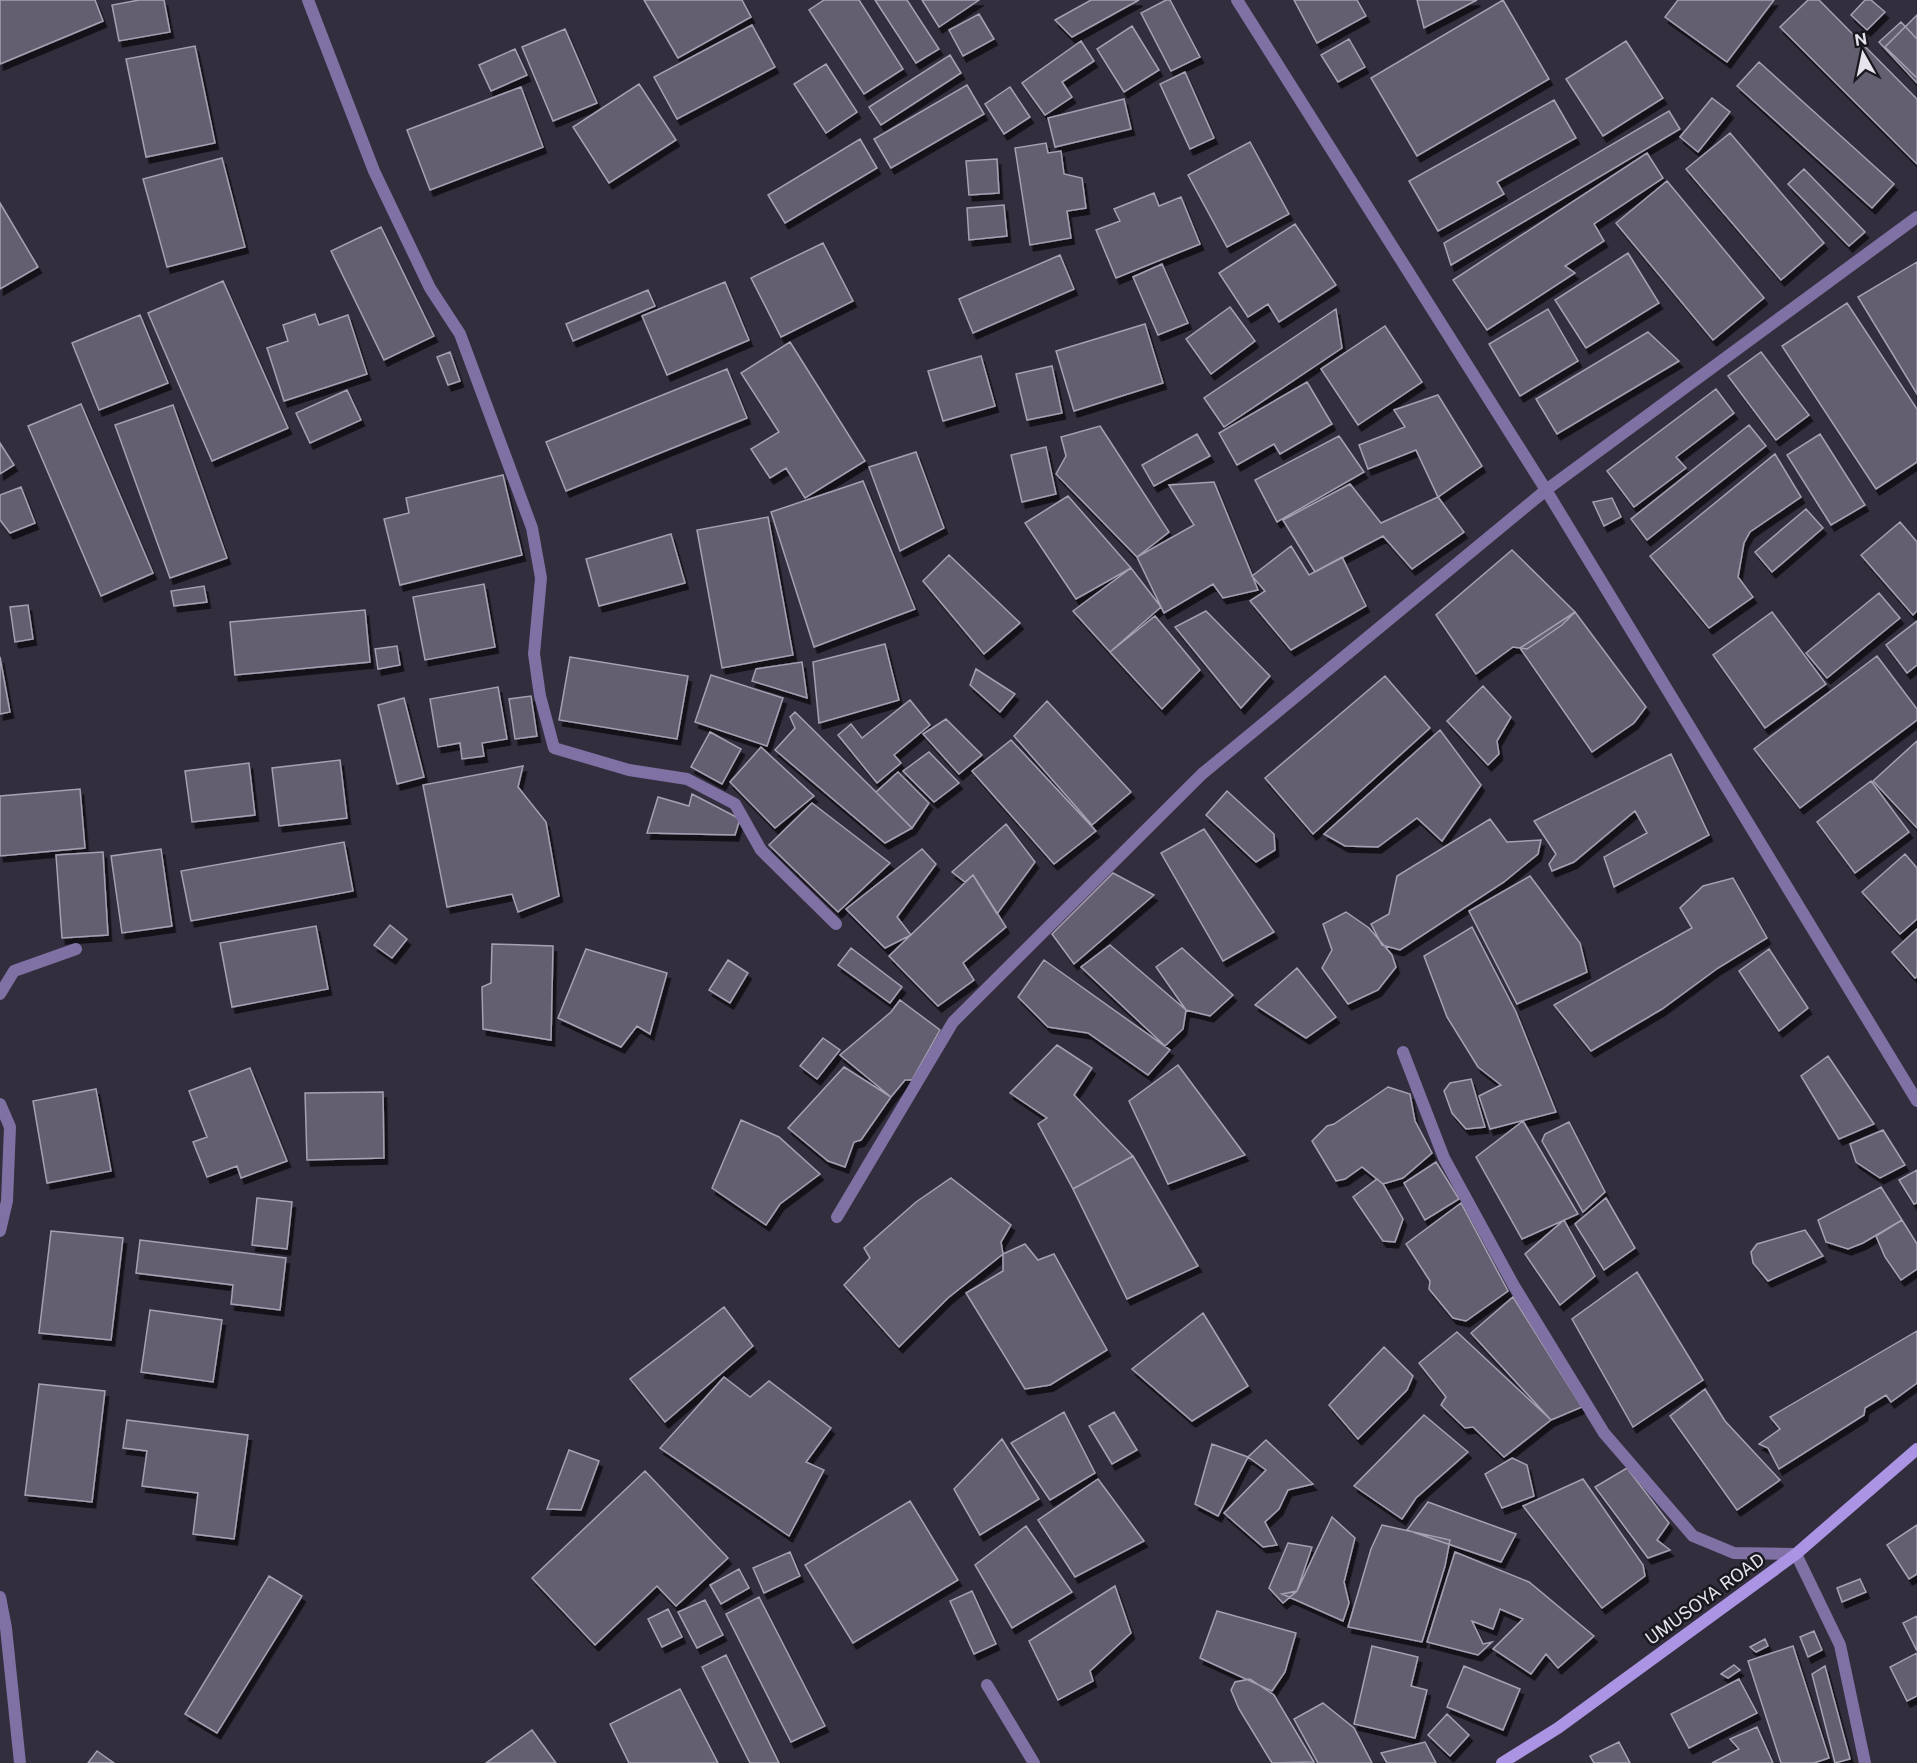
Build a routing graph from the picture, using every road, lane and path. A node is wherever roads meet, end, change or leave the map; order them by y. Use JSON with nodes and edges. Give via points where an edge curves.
{"nodes":[{"id":1,"x":308,"y":0,"type":"edge"},
{"id":2,"x":1237,"y":0,"type":"edge"},
{"id":3,"x":1917,"y":217,"type":"edge"},
{"id":4,"x":1546,"y":490,"type":"junction"},
{"id":5,"x":836,"y":924,"type":"dead end"},
{"id":6,"x":76,"y":949,"type":"dead end"},
{"id":7,"x":0,"y":994,"type":"edge"},
{"id":8,"x":1403,"y":1052,"type":"dead end"},
{"id":9,"x":1917,"y":1101,"type":"edge"},
{"id":10,"x":0,"y":1104,"type":"edge"},
{"id":11,"x":837,"y":1217,"type":"dead end"},
{"id":12,"x":0,"y":1231,"type":"edge"},
{"id":13,"x":1917,"y":1449,"type":"edge"},
{"id":14,"x":1796,"y":1554,"type":"junction"},
{"id":15,"x":0,"y":1598,"type":"edge"},
{"id":16,"x":987,"y":1685,"type":"dead end"},
{"id":17,"x":20,"y":1763,"type":"edge"},
{"id":18,"x":1034,"y":1763,"type":"edge"},
{"id":19,"x":1503,"y":1763,"type":"edge"},
{"id":20,"x":1865,"y":1763,"type":"edge"}],
"edges":[{"from":1,"to":5,"type":"street","via":[[374,171],[430,288],[460,334],[532,528],[541,579],[534,654],[554,748],[629,770],[687,779],[735,804],[761,850]]},
{"from":2,"to":4,"type":"street"},
{"from":3,"to":4,"type":"street"},
{"from":4,"to":9,"type":"street"},
{"from":4,"to":11,"type":"street","via":[[1202,774],[953,1022]]},
{"from":6,"to":7,"type":"street","via":[[14,971]]},
{"from":8,"to":14,"type":"street","via":[[1444,1158],[1514,1286],[1605,1434],[1693,1536],[1734,1553]]},
{"from":10,"to":12,"type":"street","via":[[10,1127],[7,1201]]},
{"from":13,"to":14,"type":"main road","name":"UMUSOYA ROAD"},
{"from":14,"to":19,"type":"main road","name":"UMUSOYA ROAD","via":[[1558,1728]]},
{"from":14,"to":20,"type":"street","via":[[1840,1645]]},
{"from":15,"to":17,"type":"street"},
{"from":16,"to":18,"type":"street"}]}
